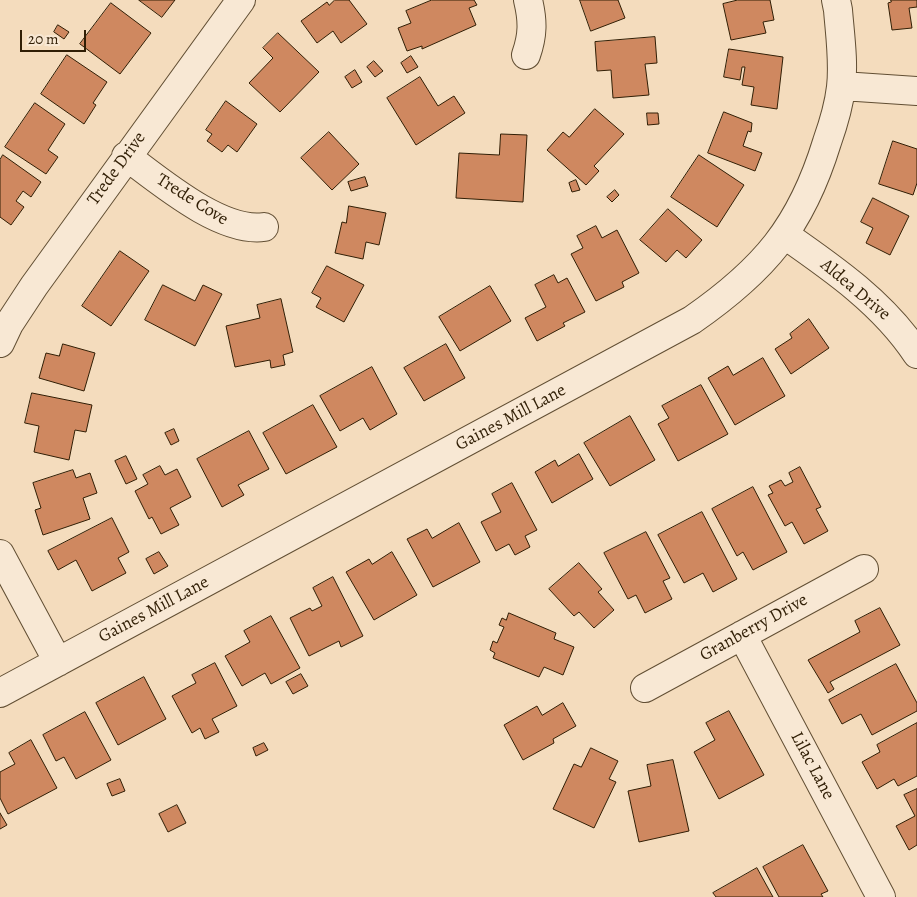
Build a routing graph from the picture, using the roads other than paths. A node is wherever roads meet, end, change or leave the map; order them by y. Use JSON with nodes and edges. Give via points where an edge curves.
{"nodes":[{"id":1,"x":241,"y":0,"type":"edge"},
{"id":2,"x":528,"y":0,"type":"edge"},
{"id":3,"x":836,"y":0,"type":"edge"},
{"id":4,"x":526,"y":55,"type":"dead end"},
{"id":5,"x":842,"y":86,"type":"junction"},
{"id":6,"x":917,"y":90,"type":"edge"},
{"id":7,"x":126,"y":156,"type":"junction"},
{"id":8,"x":264,"y":227,"type":"dead end"},
{"id":9,"x":785,"y":235,"type":"junction"},
{"id":10,"x":0,"y":343,"type":"edge"},
{"id":11,"x":917,"y":354,"type":"edge"},
{"id":12,"x":0,"y":554,"type":"edge"},
{"id":13,"x":864,"y":569,"type":"dead end"},
{"id":14,"x":742,"y":635,"type":"junction"},
{"id":15,"x":58,"y":662,"type":"junction"},
{"id":16,"x":645,"y":688,"type":"dead end"},
{"id":17,"x":0,"y":693,"type":"edge"},
{"id":18,"x":881,"y":897,"type":"edge"}],
"edges":[{"from":1,"to":7,"type":"street","name":"Trede Drive"},
{"from":2,"to":4,"type":"street","via":[[532,36]]},
{"from":3,"to":5,"type":"street","name":"Gaines Mill Lane"},
{"from":5,"to":6,"type":"street"},
{"from":5,"to":9,"type":"street","name":"Gaines Mill Lane","via":[[820,167]]},
{"from":7,"to":8,"type":"street","name":"Trede Cove","via":[[216,219],[250,229]]},
{"from":7,"to":10,"type":"street","name":"Trede Drive","via":[[34,286]]},
{"from":9,"to":11,"type":"street","name":"Aldea Drive","via":[[868,297],[905,336]]},
{"from":9,"to":15,"type":"street","name":"Gaines Mill Lane","via":[[735,289],[692,320]]},
{"from":12,"to":15,"type":"street"},
{"from":13,"to":14,"type":"street","name":"Granberry Drive"},
{"from":14,"to":16,"type":"street","name":"Granberry Drive"},
{"from":14,"to":18,"type":"street","name":"Lilac Lane"},
{"from":15,"to":17,"type":"street","name":"Gaines Mill Lane"}]}
